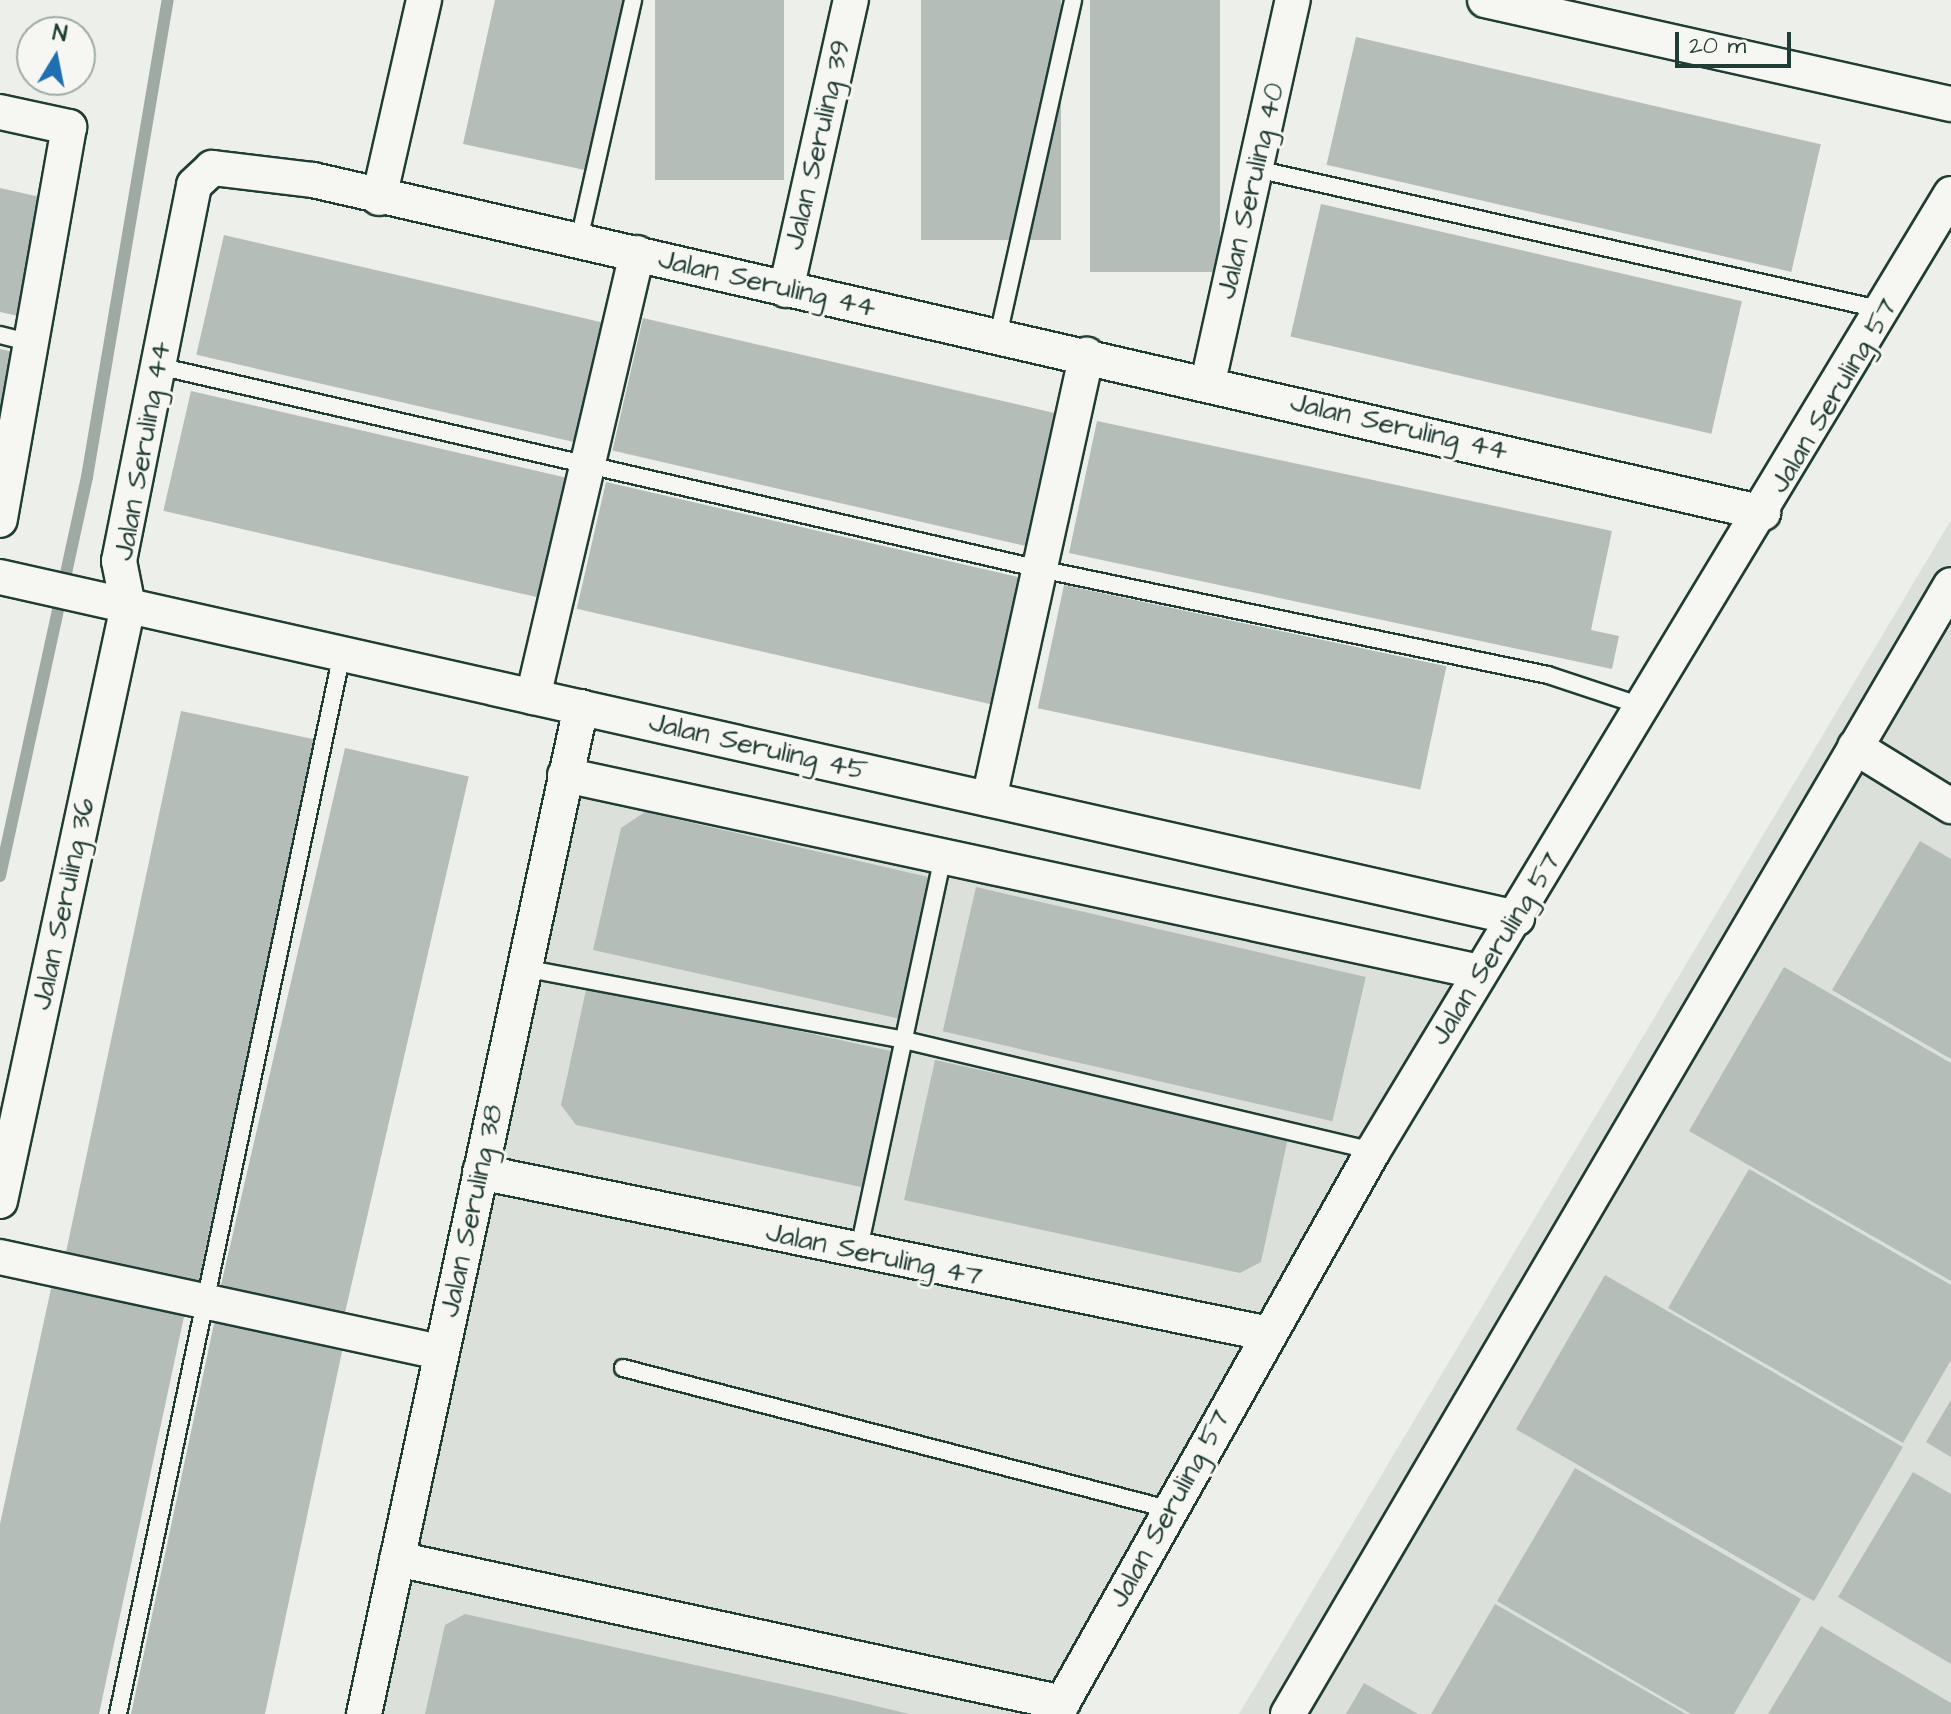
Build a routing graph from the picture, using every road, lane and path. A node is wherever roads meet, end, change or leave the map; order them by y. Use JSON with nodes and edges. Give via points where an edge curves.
{"nodes":[{"id":1,"x":424,"y":0,"type":"edge"},
{"id":2,"x":633,"y":0,"type":"edge"},
{"id":3,"x":851,"y":0,"type":"edge"},
{"id":4,"x":1073,"y":0,"type":"edge"},
{"id":5,"x":1293,"y":0,"type":"edge"},
{"id":6,"x":1485,"y":0,"type":"edge"},
{"id":7,"x":1951,"y":104,"type":"edge"},
{"id":8,"x":0,"y":112,"type":"edge"},
{"id":9,"x":1256,"y":169,"type":"junction"},
{"id":10,"x":1951,"y":194,"type":"edge"},
{"id":11,"x":379,"y":198,"type":"junction"},
{"id":12,"x":579,"y":240,"type":"junction"},
{"id":13,"x":637,"y":253,"type":"junction"},
{"id":14,"x":786,"y":290,"type":"junction"},
{"id":15,"x":1887,"y":311,"type":"junction"},
{"id":16,"x":0,"y":335,"type":"edge"},
{"id":17,"x":998,"y":336,"type":"junction"},
{"id":18,"x":33,"y":343,"type":"junction"},
{"id":19,"x":1087,"y":355,"type":"junction"},
{"id":20,"x":158,"y":366,"type":"junction"},
{"id":21,"x":1208,"y":382,"type":"junction"},
{"id":22,"x":587,"y":464,"type":"junction"},
{"id":23,"x":1763,"y":513,"type":"junction"},
{"id":24,"x":0,"y":520,"type":"edge"},
{"id":25,"x":1040,"y":569,"type":"junction"},
{"id":26,"x":12,"y":580,"type":"edge"},
{"id":27,"x":1951,"y":585,"type":"edge"},
{"id":28,"x":113,"y":603,"type":"junction"},
{"id":29,"x":342,"y":654,"type":"junction"},
{"id":30,"x":533,"y":697,"type":"junction"},
{"id":31,"x":581,"y":707,"type":"junction"},
{"id":32,"x":1645,"y":707,"type":"junction"},
{"id":33,"x":1855,"y":747,"type":"junction"},
{"id":34,"x":565,"y":775,"type":"junction"},
{"id":35,"x":989,"y":799,"type":"junction"},
{"id":36,"x":1951,"y":806,"type":"edge"},
{"id":37,"x":943,"y":857,"type":"junction"},
{"id":38,"x":1517,"y":918,"type":"junction"},
{"id":39,"x":524,"y":968,"type":"junction"},
{"id":40,"x":1480,"y":972,"type":"junction"},
{"id":41,"x":904,"y":1040,"type":"junction"},
{"id":42,"x":1373,"y":1151,"type":"junction"},
{"id":43,"x":480,"y":1172,"type":"junction"},
{"id":44,"x":0,"y":1201,"type":"edge"},
{"id":45,"x":858,"y":1253,"type":"junction"},
{"id":46,"x":0,"y":1257,"type":"edge"},
{"id":47,"x":202,"y":1300,"type":"junction"},
{"id":48,"x":1269,"y":1334,"type":"junction"},
{"id":49,"x":441,"y":1352,"type":"junction"},
{"id":50,"x":623,"y":1368,"type":"dead end"},
{"id":51,"x":1168,"y":1509,"type":"junction"},
{"id":52,"x":397,"y":1559,"type":"junction"},
{"id":53,"x":1060,"y":1708,"type":"edge"},
{"id":54,"x":118,"y":1714,"type":"edge"},
{"id":55,"x":364,"y":1714,"type":"edge"},
{"id":56,"x":1288,"y":1714,"type":"edge"}],
"edges":[{"from":1,"to":11,"type":"street"},
{"from":2,"to":12,"type":"lane"},
{"from":3,"to":14,"type":"street","name":"Jalan Seruling 39"},
{"from":4,"to":17,"type":"lane"},
{"from":5,"to":9,"type":"street","name":"Jalan Seruling 40"},
{"from":6,"to":7,"type":"street"},
{"from":8,"to":18,"type":"street","via":[[69,127]]},
{"from":9,"to":15,"type":"lane"},
{"from":9,"to":21,"type":"street","name":"Jalan Seruling 40"},
{"from":10,"to":15,"type":"street","name":"Jalan Seruling 57"},
{"from":11,"to":12,"type":"street","name":"Jalan Seruling 44"},
{"from":11,"to":20,"type":"street","name":"Jalan Seruling 44","via":[[247,168],[212,168],[194,185]]},
{"from":12,"to":13,"type":"street","name":"Jalan Seruling 44"},
{"from":13,"to":14,"type":"street","name":"Jalan Seruling 44"},
{"from":13,"to":22,"type":"street"},
{"from":14,"to":17,"type":"street","name":"Jalan Seruling 44"},
{"from":15,"to":23,"type":"street","name":"Jalan Seruling 57"},
{"from":16,"to":18,"type":"lane"},
{"from":17,"to":19,"type":"street","name":"Jalan Seruling 44"},
{"from":18,"to":24,"type":"street"},
{"from":19,"to":21,"type":"street","name":"Jalan Seruling 44"},
{"from":19,"to":25,"type":"street"},
{"from":20,"to":22,"type":"lane"},
{"from":20,"to":28,"type":"street","name":"Jalan Seruling 44"},
{"from":21,"to":23,"type":"street","name":"Jalan Seruling 44"},
{"from":22,"to":25,"type":"lane"},
{"from":22,"to":30,"type":"street"},
{"from":23,"to":32,"type":"street","name":"Jalan Seruling 57"},
{"from":25,"to":32,"type":"lane","via":[[1548,675]]},
{"from":25,"to":35,"type":"street"},
{"from":26,"to":28,"type":"street","name":"Jalan Seruling 45"},
{"from":27,"to":33,"type":"street"},
{"from":28,"to":29,"type":"street","name":"Jalan Seruling 45"},
{"from":28,"to":44,"type":"street","name":"Jalan Seruling 36"},
{"from":29,"to":30,"type":"street","name":"Jalan Seruling 45"},
{"from":29,"to":47,"type":"lane"},
{"from":30,"to":31,"type":"street","name":"Jalan Seruling 45"},
{"from":31,"to":34,"type":"street","name":"Jalan Seruling 38"},
{"from":31,"to":35,"type":"street","name":"Jalan Seruling 45"},
{"from":32,"to":38,"type":"street","name":"Jalan Seruling 57"},
{"from":33,"to":36,"type":"street"},
{"from":33,"to":56,"type":"street"},
{"from":34,"to":37,"type":"street"},
{"from":34,"to":39,"type":"street","name":"Jalan Seruling 38"},
{"from":35,"to":38,"type":"street","name":"Jalan Seruling 45"},
{"from":37,"to":40,"type":"street"},
{"from":37,"to":41,"type":"lane"},
{"from":38,"to":40,"type":"street","name":"Jalan Seruling 57"},
{"from":39,"to":41,"type":"lane"},
{"from":39,"to":43,"type":"street","name":"Jalan Seruling 38"},
{"from":40,"to":42,"type":"street","name":"Jalan Seruling 57"},
{"from":41,"to":42,"type":"lane"},
{"from":41,"to":45,"type":"lane"},
{"from":42,"to":48,"type":"street","name":"Jalan Seruling 57"},
{"from":43,"to":45,"type":"street","name":"Jalan Seruling 47"},
{"from":43,"to":49,"type":"street","name":"Jalan Seruling 38"},
{"from":45,"to":48,"type":"street","name":"Jalan Seruling 47"},
{"from":46,"to":47,"type":"street"},
{"from":47,"to":49,"type":"street"},
{"from":47,"to":54,"type":"lane"},
{"from":48,"to":51,"type":"street","name":"Jalan Seruling 57"},
{"from":49,"to":52,"type":"street","name":"Jalan Seruling 38"},
{"from":50,"to":51,"type":"lane"},
{"from":51,"to":53,"type":"street","name":"Jalan Seruling 57"},
{"from":52,"to":53,"type":"street"},
{"from":52,"to":55,"type":"street","name":"Jalan Seruling 38"}]}
